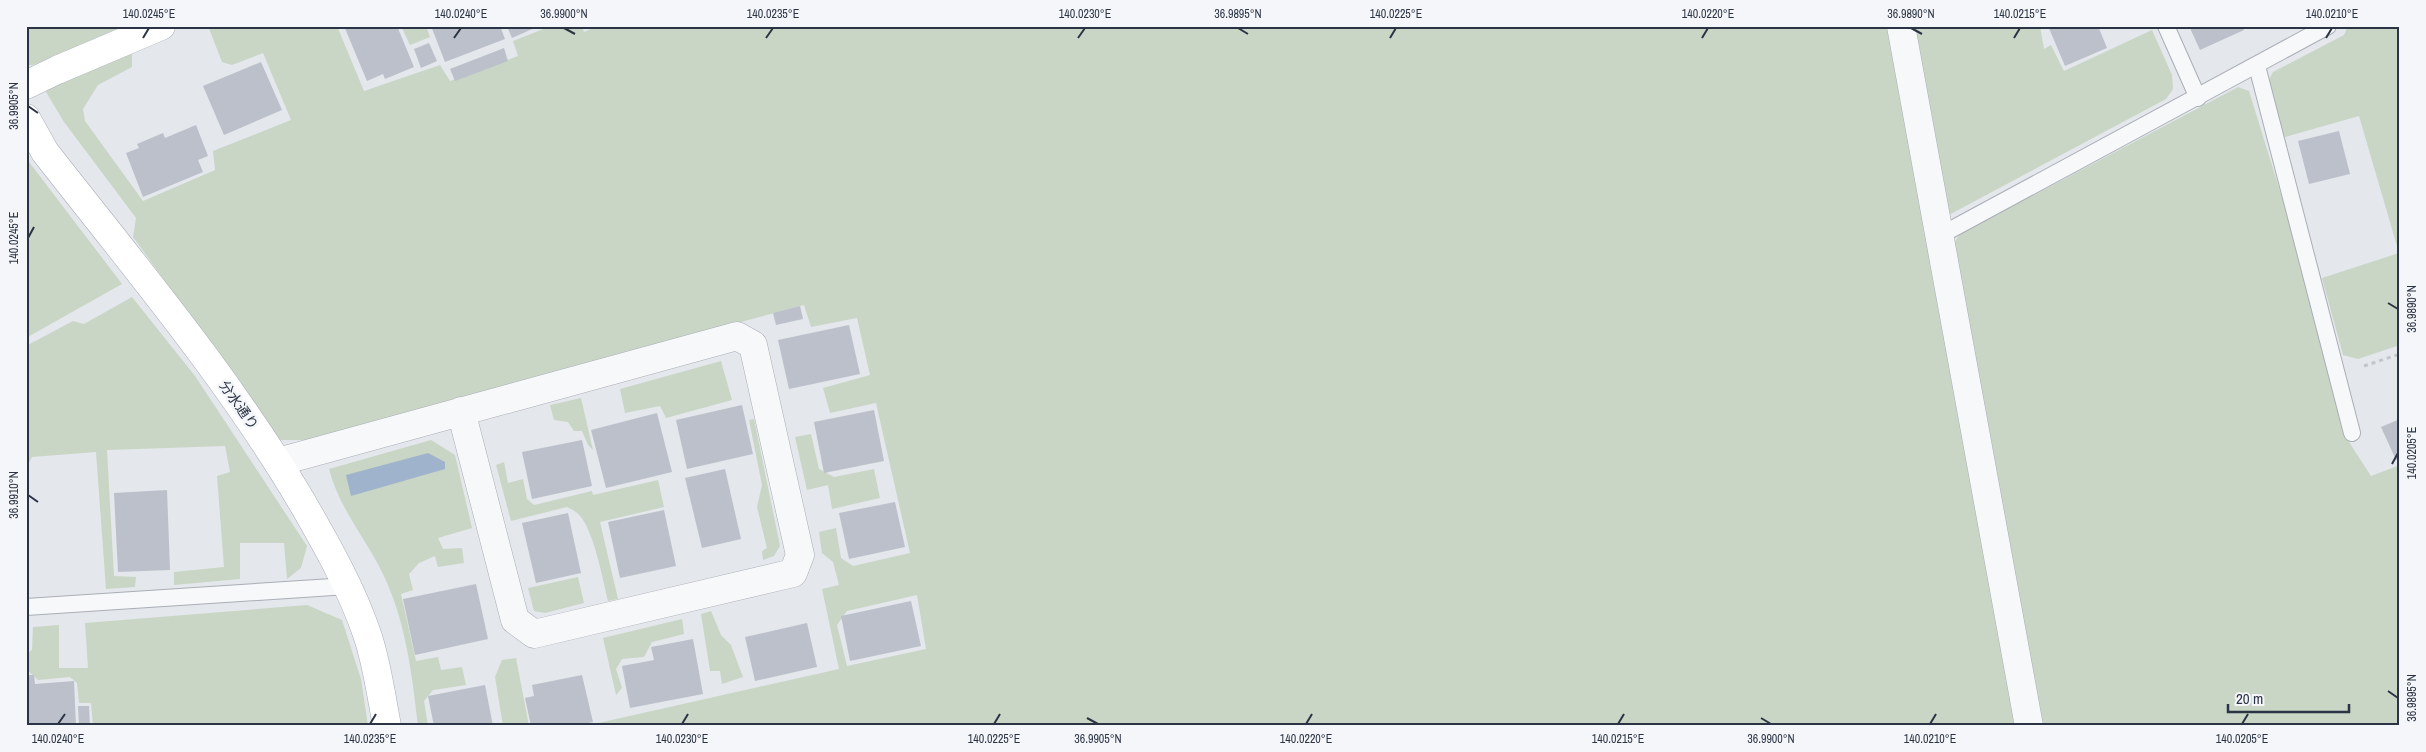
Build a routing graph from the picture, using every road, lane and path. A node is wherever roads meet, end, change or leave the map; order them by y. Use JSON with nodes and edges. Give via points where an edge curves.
{"nodes":[{"id":1,"x":161,"y":26,"type":"edge"},
{"id":2,"x":1901,"y":26,"type":"edge"},
{"id":3,"x":2166,"y":26,"type":"edge"},
{"id":4,"x":2328,"y":26,"type":"edge"},
{"id":5,"x":2257,"y":66,"type":"junction"},
{"id":6,"x":26,"y":85,"type":"edge"},
{"id":7,"x":2198,"y":98,"type":"junction"},
{"id":8,"x":26,"y":118,"type":"edge"},
{"id":9,"x":1941,"y":235,"type":"junction"},
{"id":10,"x":2400,"y":354,"type":"edge"},
{"id":11,"x":2337,"y":375,"type":"junction"},
{"id":12,"x":461,"y":411,"type":"junction"},
{"id":13,"x":2352,"y":434,"type":"dead end"},
{"id":14,"x":278,"y":462,"type":"junction"},
{"id":15,"x":348,"y":586,"type":"junction"},
{"id":16,"x":26,"y":607,"type":"edge"},
{"id":17,"x":387,"y":726,"type":"edge"},
{"id":18,"x":2029,"y":726,"type":"edge"}],
"edges":[{"from":1,"to":6,"type":"street"},
{"from":2,"to":9,"type":"street"},
{"from":3,"to":7,"type":"lane"},
{"from":4,"to":5,"type":"lane"},
{"from":5,"to":7,"type":"lane"},
{"from":5,"to":11,"type":"lane"},
{"from":7,"to":9,"type":"lane"},
{"from":8,"to":14,"type":"street","name":"分水通り","via":[[45,152],[224,382]]},
{"from":9,"to":18,"type":"street"},
{"from":10,"to":11,"type":"path"},
{"from":11,"to":13,"type":"lane"},
{"from":12,"to":12,"type":"street","via":[[737,336],[753,345],[756,355],[800,555],[793,572],[534,634],[515,620]]},
{"from":12,"to":14,"type":"street"},
{"from":14,"to":15,"type":"street","name":"分水通り"},
{"from":15,"to":16,"type":"lane"},
{"from":15,"to":17,"type":"street","name":"分水通り","via":[[367,634]]}]}
